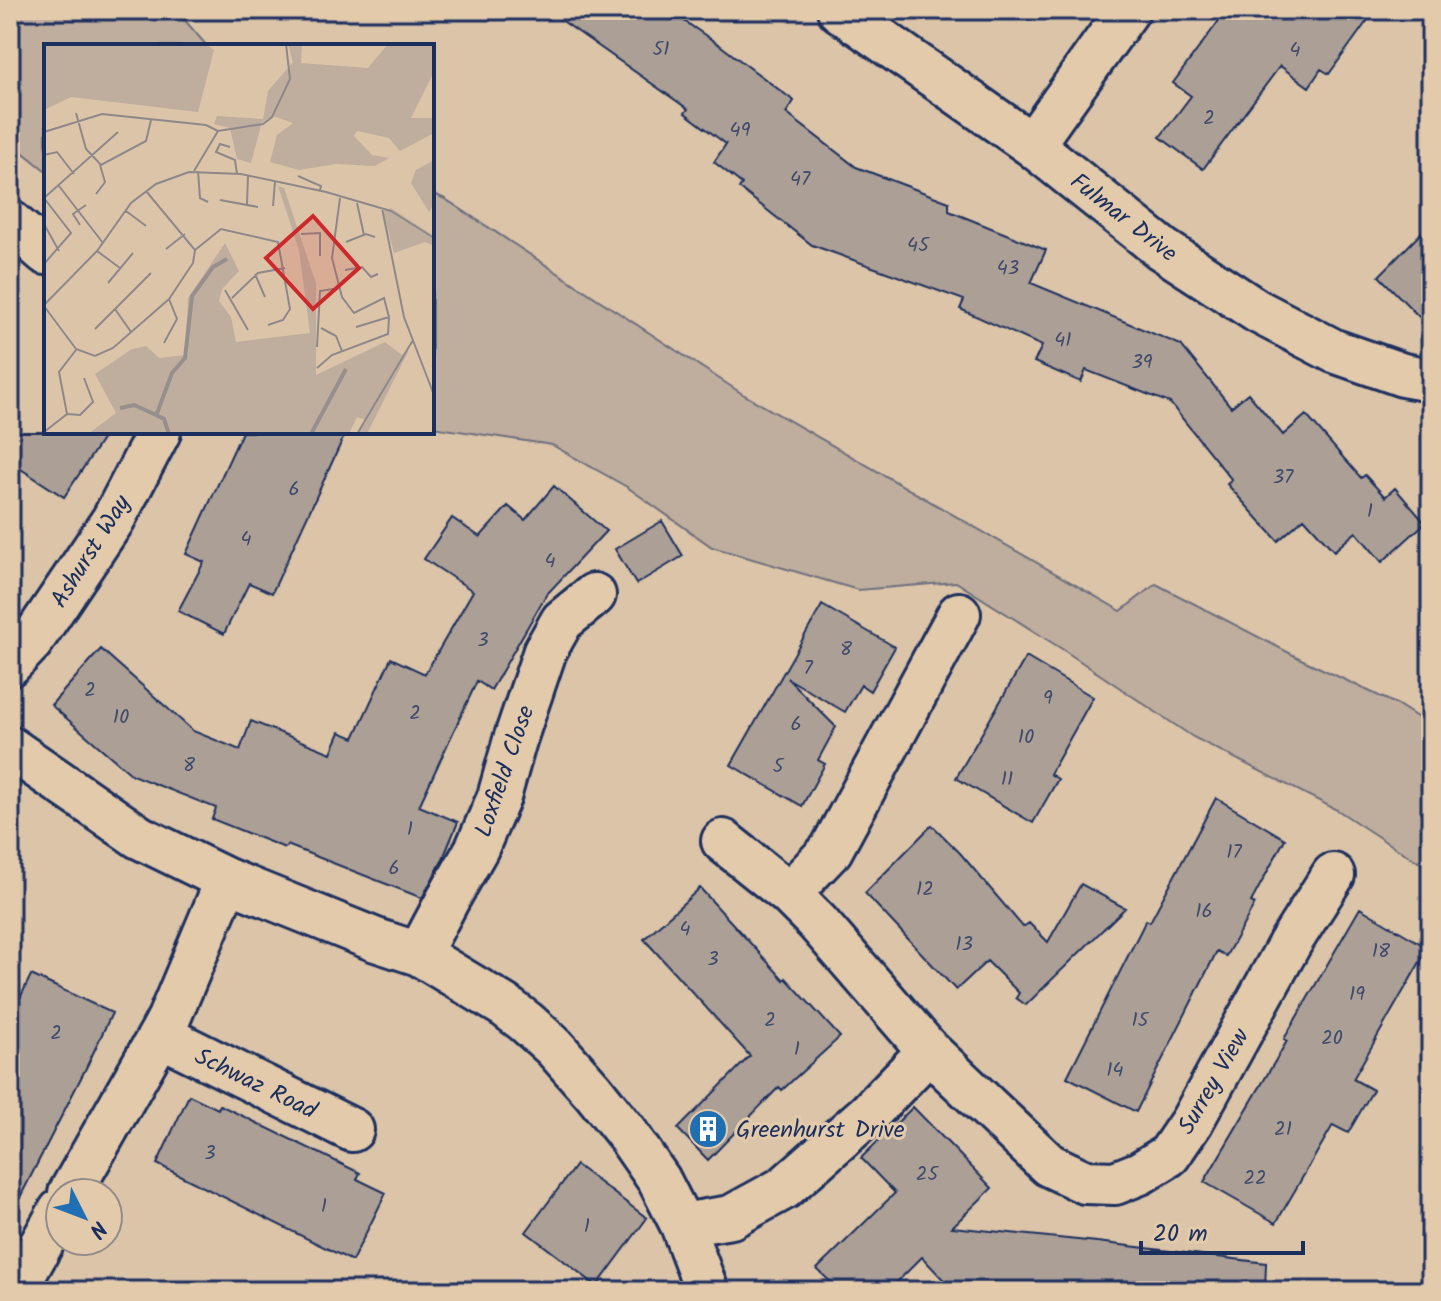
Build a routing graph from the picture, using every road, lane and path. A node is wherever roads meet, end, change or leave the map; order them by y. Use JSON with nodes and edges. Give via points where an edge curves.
{"nodes":[{"id":1,"x":839,"y":10,"type":"edge"},
{"id":2,"x":1128,"y":10,"type":"edge"},
{"id":3,"x":1032,"y":145,"type":"junction"},
{"id":4,"x":10,"y":222,"type":"edge"},
{"id":5,"x":44,"y":251,"type":"edge"},
{"id":6,"x":1431,"y":380,"type":"edge"},
{"id":7,"x":158,"y":434,"type":"edge"},
{"id":8,"x":594,"y":595,"type":"dead end"},
{"id":9,"x":959,"y":614,"type":"dead end"},
{"id":10,"x":10,"y":664,"type":"edge"},
{"id":11,"x":10,"y":748,"type":"edge"},
{"id":12,"x":723,"y":841,"type":"dead end"},
{"id":13,"x":1333,"y":875,"type":"dead end"},
{"id":14,"x":227,"y":880,"type":"junction"},
{"id":15,"x":789,"y":894,"type":"junction"},
{"id":16,"x":419,"y":954,"type":"junction"},
{"id":17,"x":160,"y":1035,"type":"junction"},
{"id":18,"x":929,"y":1051,"type":"junction"},
{"id":19,"x":352,"y":1130,"type":"dead end"},
{"id":20,"x":79,"y":1177,"type":"edge"},
{"id":21,"x":682,"y":1225,"type":"junction"},
{"id":22,"x":44,"y":1239,"type":"edge"},
{"id":23,"x":15,"y":1291,"type":"edge"},
{"id":24,"x":707,"y":1291,"type":"edge"}],
"edges":[{"from":1,"to":3,"type":"street","name":"Fulmar Drive"},
{"from":2,"to":3,"type":"street"},
{"from":3,"to":6,"type":"street","name":"Fulmar Drive","via":[[1162,249],[1257,311],[1334,351]]},
{"from":4,"to":5,"type":"street"},
{"from":7,"to":10,"type":"street","name":"Ashurst Way","via":[[113,520],[31,642]]},
{"from":8,"to":16,"type":"street","name":"Loxfield Close","via":[[562,621],[545,651],[499,797]]},
{"from":9,"to":15,"type":"street","via":[[831,850]]},
{"from":11,"to":14,"type":"street","via":[[139,837]]},
{"from":12,"to":15,"type":"street","name":"Surrey View"},
{"from":13,"to":18,"type":"street","name":"Surrey View","via":[[1192,1121],[1169,1155],[1140,1173],[1115,1183],[1085,1182],[1049,1165]]},
{"from":14,"to":16,"type":"street"},
{"from":14,"to":17,"type":"street"},
{"from":15,"to":18,"type":"street","name":"Surrey View"},
{"from":16,"to":21,"type":"street","via":[[505,1006],[554,1047],[625,1131]]},
{"from":17,"to":19,"type":"street","name":"Schwaz Road"},
{"from":17,"to":20,"type":"street"},
{"from":18,"to":21,"type":"street","via":[[784,1188],[731,1217]]},
{"from":21,"to":24,"type":"street"},
{"from":22,"to":23,"type":"street"}]}
